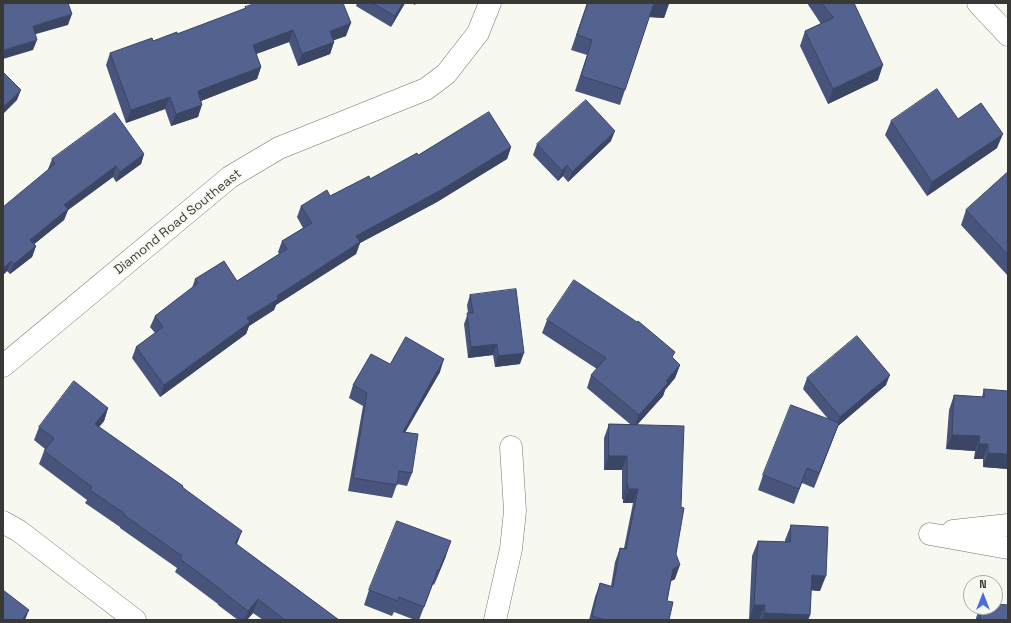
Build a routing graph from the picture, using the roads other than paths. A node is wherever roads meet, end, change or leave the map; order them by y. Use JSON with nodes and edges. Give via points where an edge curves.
{"nodes":[{"id":1,"x":490,"y":3,"type":"edge"},
{"id":2,"x":978,"y":3,"type":"edge"},
{"id":3,"x":1008,"y":35,"type":"edge"},
{"id":4,"x":3,"y":366,"type":"edge"},
{"id":5,"x":512,"y":447,"type":"dead end"},
{"id":6,"x":3,"y":522,"type":"edge"},
{"id":7,"x":1008,"y":525,"type":"edge"},
{"id":8,"x":1008,"y":548,"type":"edge"},
{"id":9,"x":135,"y":620,"type":"edge"},
{"id":10,"x":495,"y":620,"type":"edge"}],
"edges":[{"from":1,"to":4,"type":"street","name":"Diamond Road Southeast","via":[[478,33],[446,74],[426,89],[279,148],[230,177]]},
{"from":2,"to":3,"type":"street"},
{"from":5,"to":10,"type":"street","via":[[515,511],[511,549]]},
{"from":6,"to":9,"type":"street","via":[[19,531]]},
{"from":7,"to":8,"type":"street","via":[[930,534]]}]}
